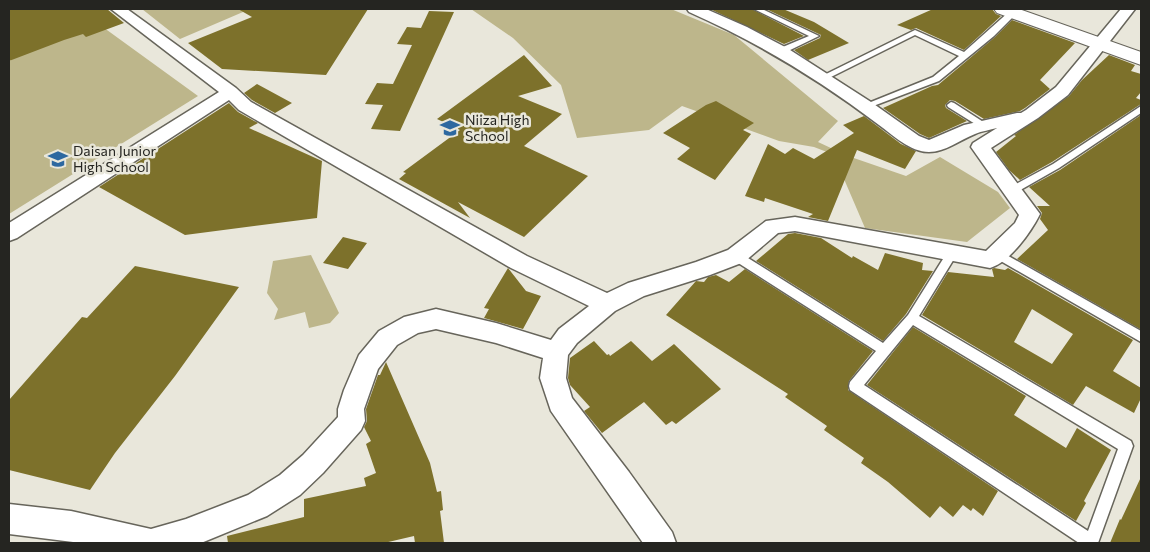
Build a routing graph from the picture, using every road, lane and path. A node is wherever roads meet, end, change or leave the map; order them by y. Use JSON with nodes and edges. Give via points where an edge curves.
{"nodes":[{"id":1,"x":118,"y":9,"type":"edge"},
{"id":2,"x":694,"y":9,"type":"edge"},
{"id":3,"x":757,"y":9,"type":"edge"},
{"id":4,"x":1128,"y":9,"type":"edge"},
{"id":5,"x":1009,"y":11,"type":"edge"},
{"id":6,"x":1099,"y":43,"type":"junction"},
{"id":7,"x":780,"y":51,"type":"junction"},
{"id":8,"x":964,"y":55,"type":"junction"},
{"id":9,"x":1141,"y":60,"type":"edge"},
{"id":10,"x":822,"y":78,"type":"junction"},
{"id":11,"x":230,"y":92,"type":"junction"},
{"id":12,"x":865,"y":106,"type":"junction"},
{"id":13,"x":951,"y":106,"type":"dead end"},
{"id":14,"x":1141,"y":109,"type":"edge"},
{"id":15,"x":1032,"y":114,"type":"junction"},
{"id":16,"x":983,"y":125,"type":"junction"},
{"id":17,"x":1012,"y":191,"type":"junction"},
{"id":18,"x":9,"y":233,"type":"edge"},
{"id":19,"x":996,"y":253,"type":"junction"},
{"id":20,"x":952,"y":254,"type":"junction"},
{"id":21,"x":736,"y":256,"type":"junction"},
{"id":22,"x":607,"y":304,"type":"junction"},
{"id":23,"x":912,"y":318,"type":"junction"},
{"id":24,"x":1141,"y":337,"type":"edge"},
{"id":25,"x":884,"y":350,"type":"junction"},
{"id":26,"x":556,"y":352,"type":"junction"},
{"id":27,"x":9,"y":519,"type":"edge"},
{"id":28,"x":156,"y":543,"type":"edge"},
{"id":29,"x":661,"y":543,"type":"edge"}],
"edges":[{"from":1,"to":11,"type":"street"},
{"from":2,"to":7,"type":"street"},
{"from":3,"to":7,"type":"lane","via":[[816,36]]},
{"from":4,"to":6,"type":"street"},
{"from":5,"to":6,"type":"street"},
{"from":5,"to":8,"type":"lane"},
{"from":6,"to":9,"type":"street"},
{"from":6,"to":15,"type":"street","via":[[1062,91]]},
{"from":7,"to":10,"type":"street"},
{"from":8,"to":10,"type":"lane","via":[[915,32]]},
{"from":8,"to":12,"type":"lane","via":[[936,79]]},
{"from":10,"to":12,"type":"street"},
{"from":11,"to":18,"type":"street"},
{"from":11,"to":22,"type":"street","via":[[245,106],[519,262]]},
{"from":12,"to":16,"type":"street","via":[[912,140],[927,146]]},
{"from":13,"to":16,"type":"lane"},
{"from":14,"to":17,"type":"lane","via":[[1056,166]]},
{"from":15,"to":16,"type":"street"},
{"from":15,"to":17,"type":"street","via":[[980,147]]},
{"from":17,"to":19,"type":"street","via":[[1030,214],[1023,228]]},
{"from":19,"to":20,"type":"street","via":[[990,260]]},
{"from":19,"to":24,"type":"lane"},
{"from":20,"to":21,"type":"street","via":[[795,224],[773,226]]},
{"from":20,"to":23,"type":"lane"},
{"from":21,"to":22,"type":"street","via":[[636,289]]},
{"from":21,"to":25,"type":"lane"},
{"from":22,"to":26,"type":"street","via":[[568,336]]},
{"from":23,"to":25,"type":"lane"},
{"from":23,"to":25,"type":"lane","via":[[1126,446],[1091,542],[855,386]]},
{"from":26,"to":28,"type":"street","via":[[496,333],[436,320],[412,324],[388,338],[368,363],[351,409],[352,421],[314,464],[290,485],[257,506]]},
{"from":26,"to":29,"type":"street","via":[[553,378],[560,403]]},
{"from":27,"to":28,"type":"street","via":[[71,526]]}]}
